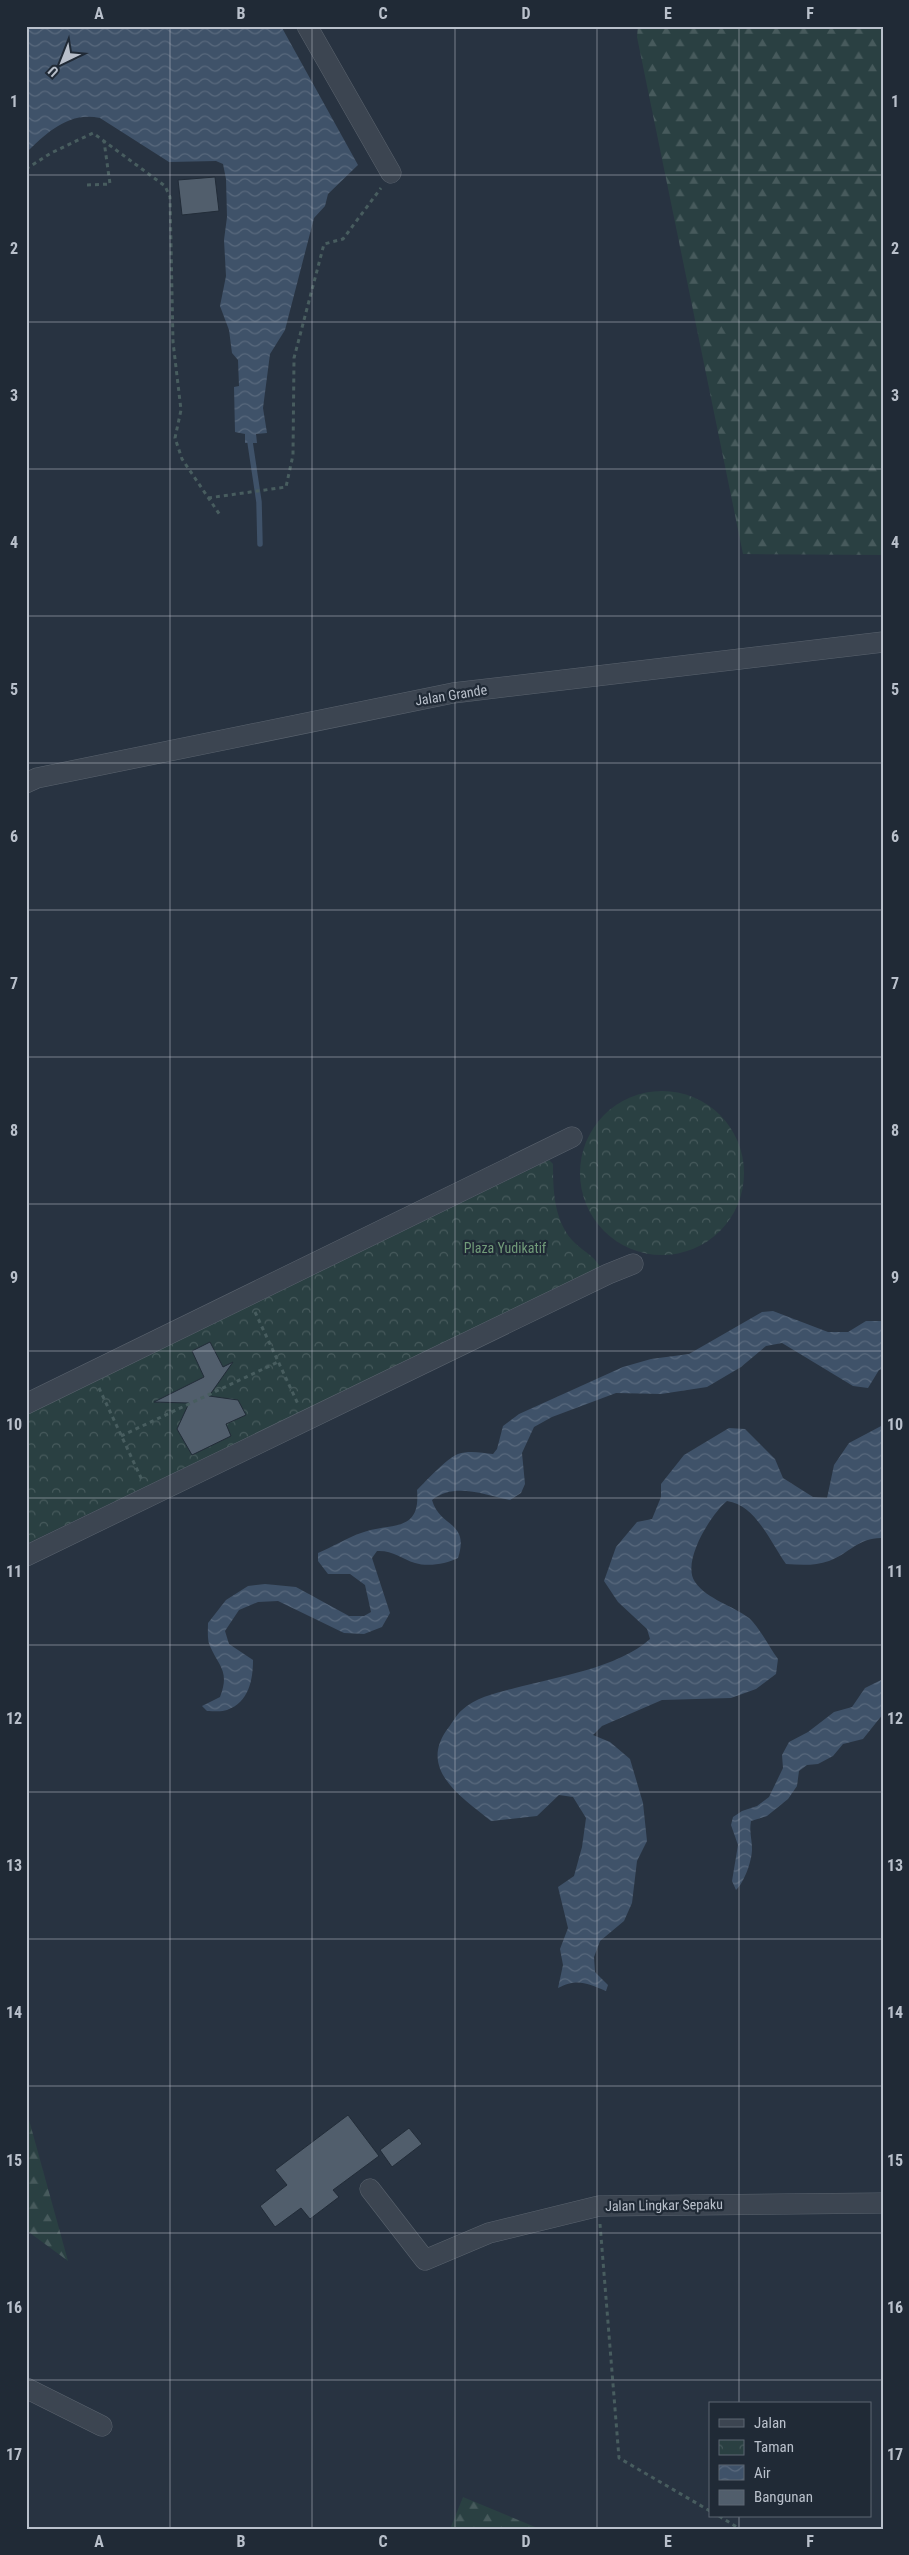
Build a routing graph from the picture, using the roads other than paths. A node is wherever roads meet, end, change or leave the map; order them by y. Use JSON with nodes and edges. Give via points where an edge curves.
{"nodes":[{"id":1,"x":307,"y":26,"type":"edge"},
{"id":2,"x":391,"y":174,"type":"road end"},
{"id":3,"x":883,"y":642,"type":"edge"},
{"id":4,"x":26,"y":783,"type":"edge"},
{"id":5,"x":572,"y":1137,"type":"dead end"},
{"id":6,"x":633,"y":1264,"type":"dead end"},
{"id":7,"x":26,"y":1404,"type":"edge"},
{"id":8,"x":26,"y":1556,"type":"edge"},
{"id":9,"x":370,"y":2189,"type":"dead end"},
{"id":10,"x":883,"y":2202,"type":"edge"},
{"id":11,"x":26,"y":2388,"type":"edge"},
{"id":12,"x":102,"y":2426,"type":"dead end"}],
"edges":[{"from":1,"to":2,"type":"street"},
{"from":3,"to":4,"type":"street","name":"Jalan Grande","via":[[453,693],[37,778]]},
{"from":5,"to":7,"type":"street"},
{"from":6,"to":8,"type":"street"},
{"from":9,"to":10,"type":"street","name":"Jalan Lingkar Sepaku","via":[[425,2260],[489,2233],[599,2206]]},
{"from":11,"to":12,"type":"street"}]}
